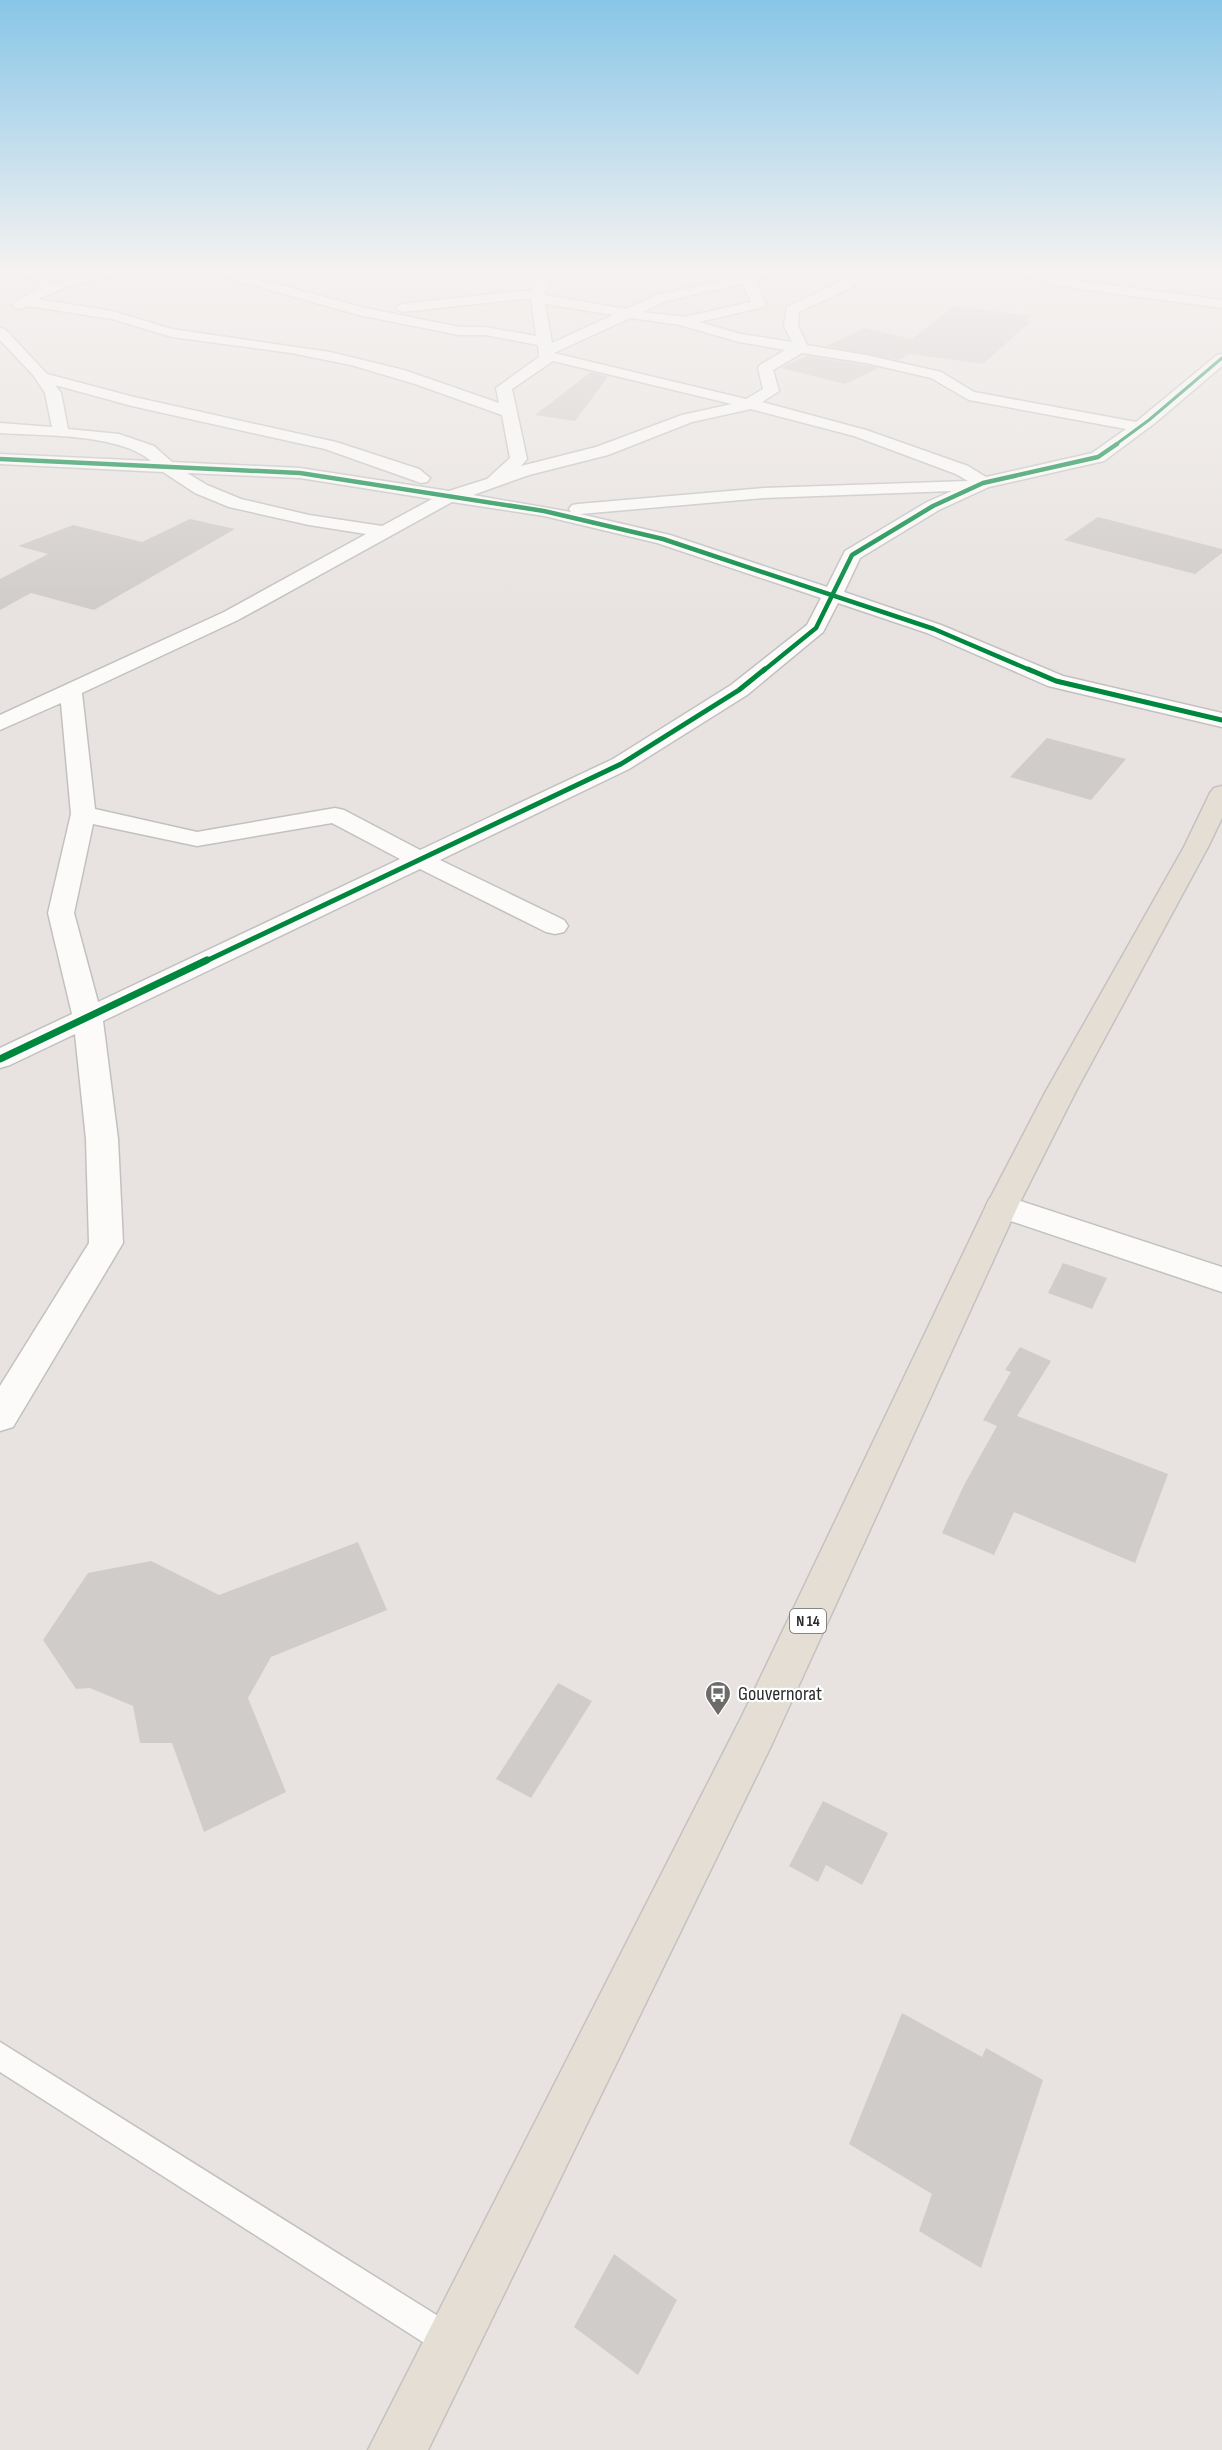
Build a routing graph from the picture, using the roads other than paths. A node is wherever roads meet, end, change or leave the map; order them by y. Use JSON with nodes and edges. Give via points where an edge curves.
{"nodes":[{"id":1,"x":47,"y":384,"type":"edge"},
{"id":2,"x":69,"y":384,"type":"edge"},
{"id":3,"x":434,"y":384,"type":"edge"},
{"id":4,"x":509,"y":384,"type":"edge"},
{"id":5,"x":675,"y":384,"type":"edge"},
{"id":6,"x":769,"y":384,"type":"edge"},
{"id":7,"x":952,"y":384,"type":"edge"},
{"id":8,"x":1190,"y":384,"type":"edge"},
{"id":9,"x":747,"y":404,"type":"junction"},
{"id":10,"x":509,"y":412,"type":"junction"},
{"id":11,"x":1139,"y":427,"type":"junction"},
{"id":12,"x":0,"y":428,"type":"edge"},
{"id":13,"x":61,"y":433,"type":"junction"},
{"id":14,"x":0,"y":459,"type":"edge"},
{"id":15,"x":166,"y":465,"type":"junction"},
{"id":16,"x":493,"y":483,"type":"junction"},
{"id":17,"x":983,"y":483,"type":"junction"},
{"id":18,"x":450,"y":496,"type":"junction"},
{"id":19,"x":544,"y":511,"type":"junction"},
{"id":20,"x":468,"y":517,"type":"dead end"},
{"id":21,"x":445,"y":519,"type":"dead end"},
{"id":22,"x":392,"y":527,"type":"junction"},
{"id":23,"x":833,"y":595,"type":"junction"},
{"id":24,"x":71,"y":692,"type":"junction"},
{"id":25,"x":1222,"y":720,"type":"edge"},
{"id":26,"x":0,"y":723,"type":"edge"},
{"id":27,"x":1222,"y":793,"type":"edge"},
{"id":28,"x":83,"y":814,"type":"junction"},
{"id":29,"x":421,"y":860,"type":"junction"},
{"id":30,"x":555,"y":926,"type":"dead end"},
{"id":31,"x":88,"y":1018,"type":"junction"},
{"id":32,"x":0,"y":1059,"type":"edge"},
{"id":33,"x":1002,"y":1206,"type":"junction"},
{"id":34,"x":1222,"y":1280,"type":"edge"},
{"id":35,"x":0,"y":1417,"type":"edge"},
{"id":36,"x":0,"y":2056,"type":"edge"},
{"id":37,"x":453,"y":2343,"type":"junction"},
{"id":38,"x":397,"y":2450,"type":"edge"}],
"edges":[{"from":1,"to":13,"type":"street","via":[[53,393]]},
{"from":2,"to":18,"type":"street","via":[[330,445],[413,473]]},
{"from":3,"to":10,"type":"street"},
{"from":4,"to":10,"type":"street","via":[[504,388]]},
{"from":5,"to":9,"type":"street"},
{"from":6,"to":9,"type":"street","via":[[771,391]]},
{"from":7,"to":11,"type":"street","via":[[969,394],[1004,404]]},
{"from":8,"to":11,"type":"street"},
{"from":9,"to":16,"type":"street","via":[[687,418],[602,451],[523,471]]},
{"from":9,"to":17,"type":"street","via":[[860,433],[962,470]]},
{"from":10,"to":16,"type":"street","via":[[519,459]]},
{"from":11,"to":17,"type":"street","via":[[1098,457]]},
{"from":12,"to":13,"type":"street"},
{"from":13,"to":15,"type":"street","via":[[113,437],[148,450]]},
{"from":14,"to":15,"type":"street"},
{"from":15,"to":18,"type":"street","via":[[300,473]]},
{"from":15,"to":22,"type":"street","via":[[201,489],[235,503],[309,520]]},
{"from":16,"to":18,"type":"street"},
{"from":17,"to":19,"type":"street","via":[[764,493]]},
{"from":17,"to":23,"type":"street","via":[[933,507],[852,555]]},
{"from":18,"to":19,"type":"street"},
{"from":18,"to":22,"type":"street"},
{"from":19,"to":20,"type":"street"},
{"from":19,"to":23,"type":"street","via":[[663,538]]},
{"from":21,"to":22,"type":"street"},
{"from":22,"to":24,"type":"street","via":[[231,616]]},
{"from":23,"to":25,"type":"street","via":[[934,629],[1056,681]]},
{"from":23,"to":29,"type":"street","via":[[816,628],[739,690],[621,764]]},
{"from":24,"to":26,"type":"street"},
{"from":24,"to":28,"type":"street"},
{"from":27,"to":33,"type":"main road","number":"N 14"},
{"from":28,"to":29,"type":"street","via":[[197,839],[336,815]]},
{"from":28,"to":31,"type":"street","via":[[61,913]]},
{"from":29,"to":30,"type":"street"},
{"from":29,"to":31,"type":"street"},
{"from":31,"to":32,"type":"street"},
{"from":31,"to":35,"type":"street","via":[[102,1139],[106,1244]]},
{"from":33,"to":34,"type":"street"},
{"from":33,"to":37,"type":"main road","number":"N 14","via":[[757,1730]]},
{"from":36,"to":37,"type":"lane"},
{"from":37,"to":38,"type":"main road","number":"N 14"}]}
